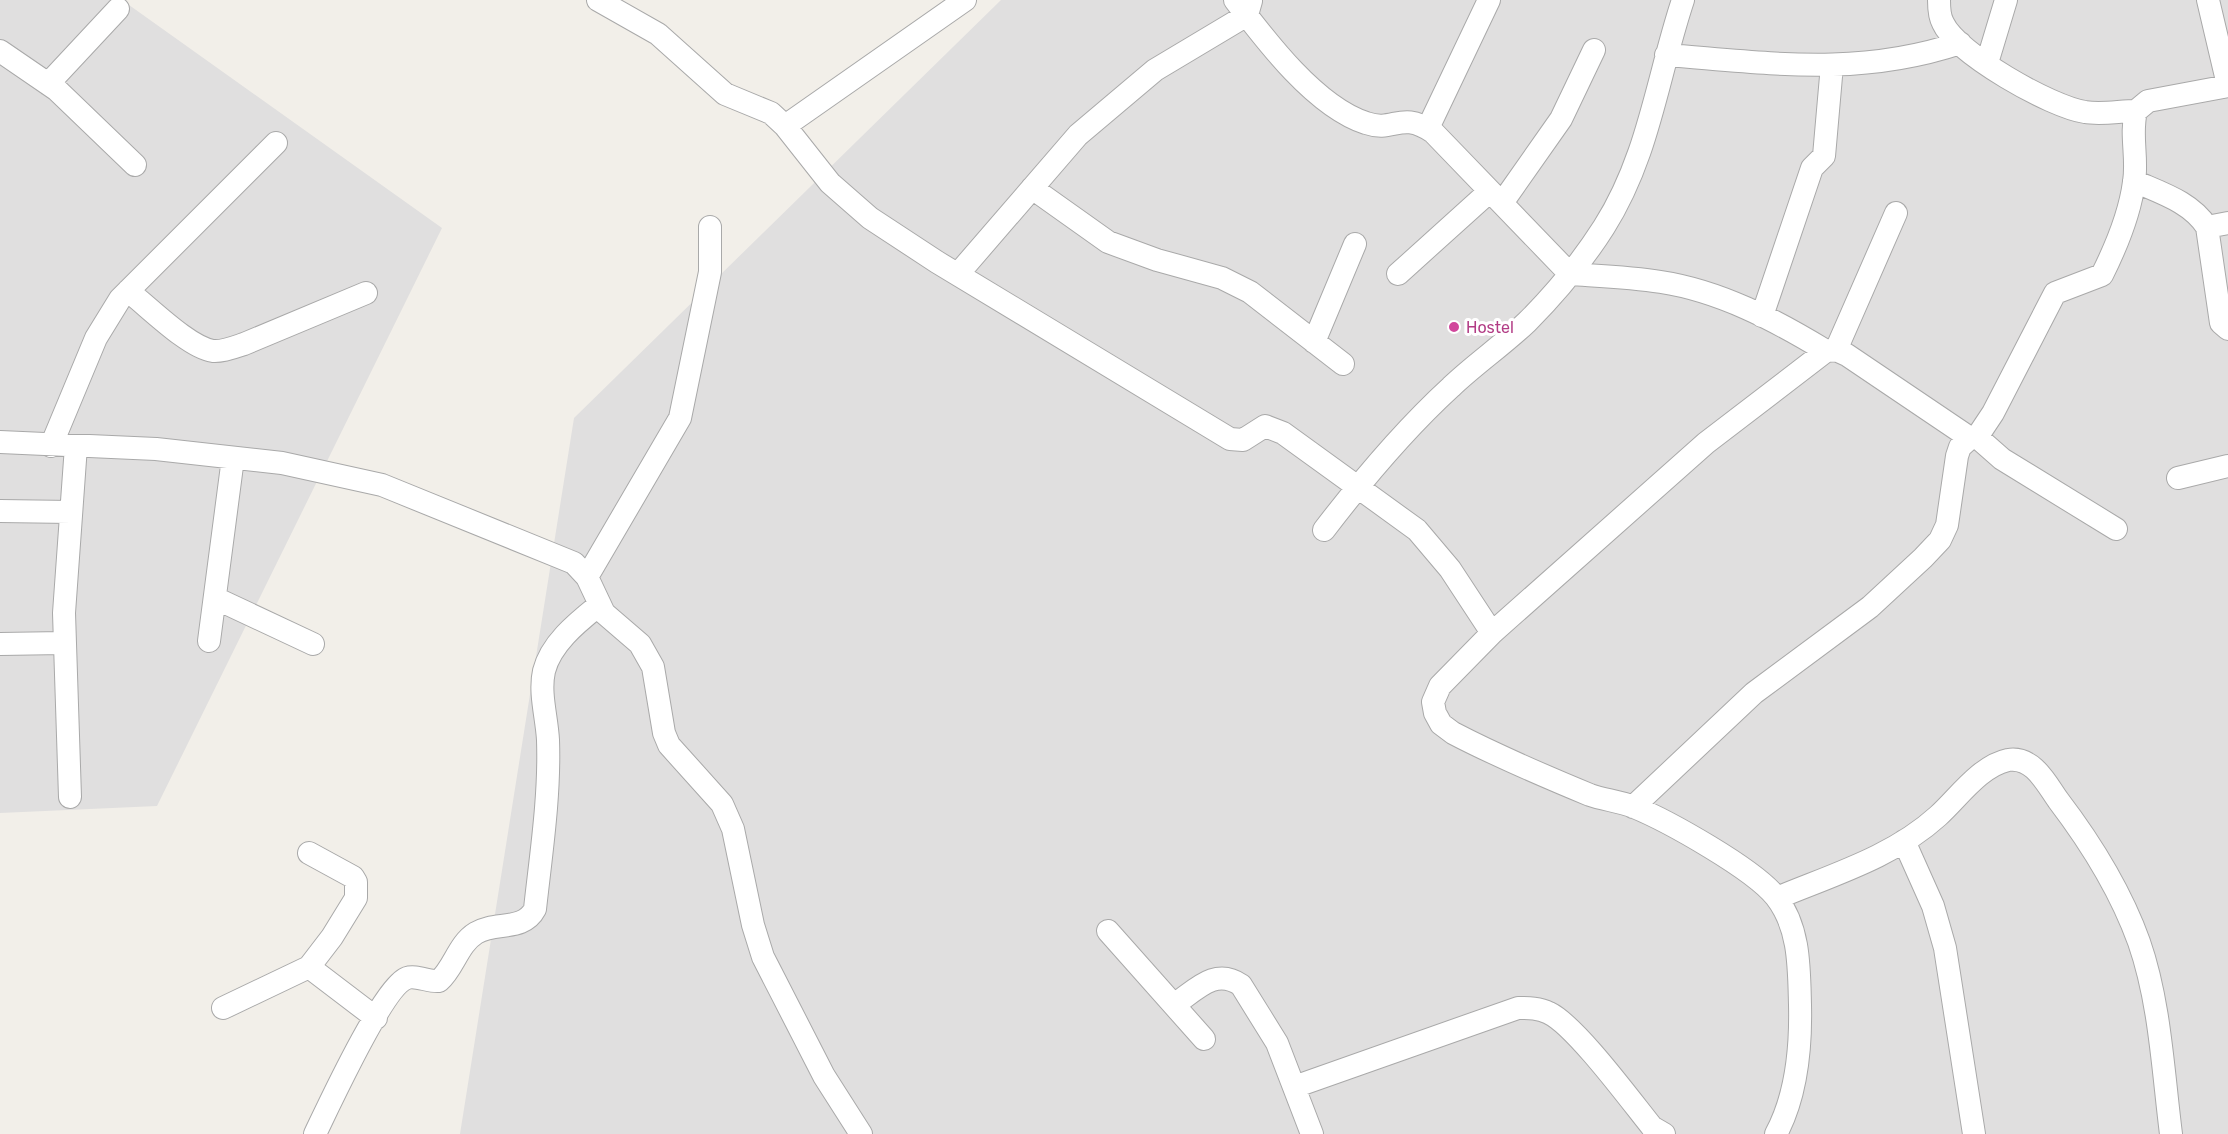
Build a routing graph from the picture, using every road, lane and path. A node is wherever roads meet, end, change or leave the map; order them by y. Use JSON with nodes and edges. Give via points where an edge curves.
{"nodes":[{"id":1,"x":598,"y":0,"type":"edge"},
{"id":2,"x":965,"y":0,"type":"edge"},
{"id":3,"x":1683,"y":0,"type":"edge"},
{"id":4,"x":1939,"y":0,"type":"edge"},
{"id":5,"x":2006,"y":0,"type":"edge"},
{"id":6,"x":2208,"y":0,"type":"edge"},
{"id":7,"x":1484,"y":1,"type":"edge"},
{"id":8,"x":1245,"y":5,"type":"edge"},
{"id":9,"x":118,"y":9,"type":"dead end"},
{"id":10,"x":1960,"y":43,"type":"junction"},
{"id":11,"x":1594,"y":50,"type":"dead end"},
{"id":12,"x":0,"y":51,"type":"edge"},
{"id":13,"x":1666,"y":55,"type":"junction"},
{"id":14,"x":1987,"y":63,"type":"junction"},
{"id":15,"x":1832,"y":65,"type":"junction"},
{"id":16,"x":48,"y":84,"type":"junction"},
{"id":17,"x":2228,"y":85,"type":"edge"},
{"id":18,"x":2136,"y":111,"type":"junction"},
{"id":19,"x":784,"y":126,"type":"junction"},
{"id":20,"x":1428,"y":128,"type":"junction"},
{"id":21,"x":276,"y":143,"type":"dead end"},
{"id":22,"x":135,"y":165,"type":"dead end"},
{"id":23,"x":2134,"y":181,"type":"junction"},
{"id":24,"x":1032,"y":189,"type":"junction"},
{"id":25,"x":1496,"y":197,"type":"junction"},
{"id":26,"x":1896,"y":213,"type":"dead end"},
{"id":27,"x":2218,"y":225,"type":"edge"},
{"id":28,"x":710,"y":227,"type":"dead end"},
{"id":29,"x":1355,"y":244,"type":"dead end"},
{"id":30,"x":958,"y":274,"type":"junction"},
{"id":31,"x":1398,"y":274,"type":"dead end"},
{"id":32,"x":1570,"y":274,"type":"junction"},
{"id":33,"x":128,"y":291,"type":"junction"},
{"id":34,"x":366,"y":293,"type":"dead end"},
{"id":35,"x":1762,"y":316,"type":"junction"},
{"id":36,"x":2228,"y":329,"type":"edge"},
{"id":37,"x":1314,"y":342,"type":"junction"},
{"id":38,"x":1831,"y":350,"type":"junction"},
{"id":39,"x":1343,"y":364,"type":"dead end"},
{"id":40,"x":1974,"y":437,"type":"junction"},
{"id":41,"x":0,"y":442,"type":"edge"},
{"id":42,"x":51,"y":446,"type":"junction"},
{"id":43,"x":76,"y":446,"type":"junction"},
{"id":44,"x":233,"y":458,"type":"junction"},
{"id":45,"x":2228,"y":466,"type":"edge"},
{"id":46,"x":2178,"y":478,"type":"dead end"},
{"id":47,"x":1357,"y":486,"type":"junction"},
{"id":48,"x":0,"y":511,"type":"edge"},
{"id":49,"x":71,"y":512,"type":"junction"},
{"id":50,"x":2116,"y":529,"type":"dead end"},
{"id":51,"x":1324,"y":530,"type":"dead end"},
{"id":52,"x":588,"y":577,"type":"junction"},
{"id":53,"x":215,"y":598,"type":"junction"},
{"id":54,"x":599,"y":605,"type":"junction"},
{"id":55,"x":1492,"y":633,"type":"junction"},
{"id":56,"x":209,"y":641,"type":"dead end"},
{"id":57,"x":63,"y":643,"type":"junction"},
{"id":58,"x":0,"y":644,"type":"edge"},
{"id":59,"x":313,"y":644,"type":"dead end"},
{"id":60,"x":70,"y":797,"type":"dead end"},
{"id":61,"x":1633,"y":807,"type":"junction"},
{"id":62,"x":1904,"y":841,"type":"junction"},
{"id":63,"x":309,"y":853,"type":"dead end"},
{"id":64,"x":1777,"y":898,"type":"junction"},
{"id":65,"x":1108,"y":931,"type":"dead end"},
{"id":66,"x":309,"y":967,"type":"junction"},
{"id":67,"x":1174,"y":1005,"type":"junction"},
{"id":68,"x":223,"y":1008,"type":"dead end"},
{"id":69,"x":376,"y":1018,"type":"junction"},
{"id":70,"x":1204,"y":1039,"type":"dead end"},
{"id":71,"x":1294,"y":1087,"type":"junction"},
{"id":72,"x":315,"y":1134,"type":"edge"},
{"id":73,"x":861,"y":1134,"type":"edge"},
{"id":74,"x":1312,"y":1134,"type":"edge"},
{"id":75,"x":1661,"y":1134,"type":"edge"},
{"id":76,"x":1776,"y":1134,"type":"edge"},
{"id":77,"x":1974,"y":1134,"type":"edge"},
{"id":78,"x":2171,"y":1134,"type":"edge"}],
"edges":[{"from":1,"to":19,"type":"street","via":[[658,34],[725,94],[771,114]]},
{"from":2,"to":19,"type":"street"},
{"from":3,"to":13,"type":"street"},
{"from":4,"to":10,"type":"street","via":[[1942,22]]},
{"from":5,"to":14,"type":"street"},
{"from":6,"to":17,"type":"street"},
{"from":7,"to":20,"type":"street"},
{"from":8,"to":20,"type":"street","via":[[1322,98],[1368,124],[1385,126],[1403,121]]},
{"from":8,"to":24,"type":"street","via":[[1117,101],[1078,135]]},
{"from":9,"to":16,"type":"street"},
{"from":10,"to":14,"type":"street"},
{"from":10,"to":15,"type":"street","via":[[1899,60]]},
{"from":11,"to":25,"type":"street","via":[[1561,119]]},
{"from":12,"to":16,"type":"street"},
{"from":13,"to":15,"type":"street"},
{"from":13,"to":32,"type":"street","via":[[1647,136],[1629,179],[1605,226]]},
{"from":14,"to":18,"type":"street","via":[[2036,94],[2070,109],[2088,113]]},
{"from":15,"to":35,"type":"street","via":[[1824,156],[1812,168]]},
{"from":16,"to":22,"type":"street"},
{"from":17,"to":18,"type":"street","via":[[2148,101]]},
{"from":18,"to":23,"type":"street"},
{"from":19,"to":30,"type":"street","via":[[830,183],[870,218]]},
{"from":20,"to":25,"type":"street"},
{"from":21,"to":33,"type":"street"},
{"from":23,"to":27,"type":"street"},
{"from":23,"to":40,"type":"street","via":[[2102,276],[2055,293],[1993,414]]},
{"from":24,"to":30,"type":"street"},
{"from":24,"to":37,"type":"street","via":[[1108,242],[1236,284]]},
{"from":25,"to":31,"type":"street"},
{"from":25,"to":32,"type":"street"},
{"from":26,"to":38,"type":"street"},
{"from":27,"to":36,"type":"street","via":[[2221,323]]},
{"from":28,"to":52,"type":"street","via":[[710,272],[680,418]]},
{"from":29,"to":37,"type":"street"},
{"from":30,"to":47,"type":"street","via":[[1230,439],[1243,441],[1269,426]]},
{"from":32,"to":35,"type":"street","via":[[1662,282],[1740,305]]},
{"from":32,"to":47,"type":"street","via":[[1527,322],[1452,385]]},
{"from":33,"to":34,"type":"street","via":[[197,345],[213,351],[228,350]]},
{"from":33,"to":42,"type":"street","via":[[96,338]]},
{"from":35,"to":38,"type":"street"},
{"from":37,"to":39,"type":"street"},
{"from":38,"to":40,"type":"street"},
{"from":38,"to":55,"type":"street","via":[[1706,443]]},
{"from":40,"to":50,"type":"street","via":[[2002,459]]},
{"from":40,"to":61,"type":"street","via":[[1960,447],[1947,525],[1929,552],[1870,607],[1754,693]]},
{"from":41,"to":42,"type":"street"},
{"from":42,"to":43,"type":"street"},
{"from":43,"to":44,"type":"street","via":[[156,449]]},
{"from":43,"to":49,"type":"street"},
{"from":44,"to":52,"type":"street","via":[[282,463],[382,485],[563,557]]},
{"from":44,"to":53,"type":"street"},
{"from":45,"to":46,"type":"street"},
{"from":47,"to":51,"type":"street"},
{"from":47,"to":55,"type":"street","via":[[1391,509],[1435,550]]},
{"from":48,"to":49,"type":"street"},
{"from":49,"to":57,"type":"street"},
{"from":52,"to":54,"type":"street"},
{"from":53,"to":56,"type":"street"},
{"from":53,"to":59,"type":"street"},
{"from":54,"to":69,"type":"street","via":[[568,632],[544,670],[548,741],[535,909],[531,918],[475,933],[439,981],[405,978]]},
{"from":54,"to":73,"type":"street","via":[[645,651],[653,667],[669,745],[722,804],[733,829],[763,957],[824,1076]]},
{"from":55,"to":61,"type":"street","via":[[1440,686],[1433,702],[1441,724],[1484,749],[1593,796]]},
{"from":57,"to":58,"type":"street"},
{"from":57,"to":60,"type":"street"},
{"from":61,"to":64,"type":"street","via":[[1762,881]]},
{"from":62,"to":64,"type":"street"},
{"from":62,"to":77,"type":"street","via":[[1933,906],[1945,948]]},
{"from":62,"to":78,"type":"street","via":[[1936,818],[1986,770],[2008,760],[2026,762],[2037,771],[2066,810],[2126,910],[2139,944],[2155,1013]]},
{"from":63,"to":66,"type":"street","via":[[353,877],[357,891],[332,938]]},
{"from":64,"to":76,"type":"street","via":[[1799,954],[1801,1038],[1791,1090]]},
{"from":65,"to":67,"type":"street"},
{"from":66,"to":68,"type":"street"},
{"from":66,"to":69,"type":"street"},
{"from":67,"to":70,"type":"street"},
{"from":67,"to":71,"type":"street","via":[[1215,978],[1232,978],[1241,985],[1277,1043]]},
{"from":69,"to":72,"type":"street"},
{"from":71,"to":74,"type":"street"},
{"from":71,"to":75,"type":"street","via":[[1518,1008],[1533,1008],[1551,1013],[1572,1031]]}]}
